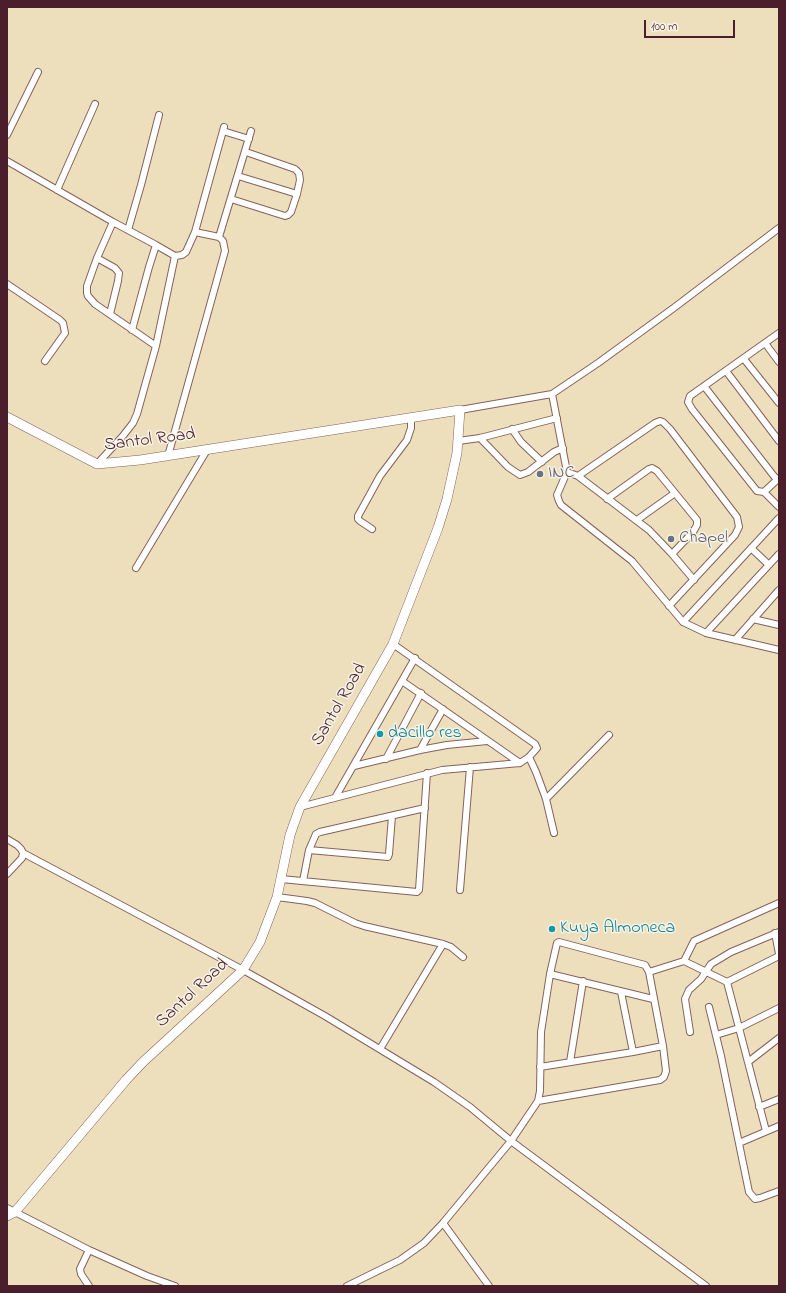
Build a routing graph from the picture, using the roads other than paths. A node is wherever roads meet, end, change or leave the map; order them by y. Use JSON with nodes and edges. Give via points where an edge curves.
{"nodes":[{"id":1,"x":38,"y":72,"type":"dead end"},
{"id":2,"x":94,"y":104,"type":"dead end"},
{"id":3,"x":159,"y":116,"type":"dead end"},
{"id":4,"x":251,"y":131,"type":"dead end"},
{"id":5,"x":7,"y":135,"type":"edge"},
{"id":6,"x":249,"y":139,"type":"junction"},
{"id":7,"x":246,"y":152,"type":"junction"},
{"id":8,"x":7,"y":161,"type":"edge"},
{"id":9,"x":238,"y":176,"type":"junction"},
{"id":10,"x":57,"y":190,"type":"junction"},
{"id":11,"x":297,"y":194,"type":"junction"},
{"id":12,"x":231,"y":199,"type":"junction"},
{"id":13,"x":113,"y":222,"type":"junction"},
{"id":14,"x":779,"y":228,"type":"edge"},
{"id":15,"x":128,"y":230,"type":"junction"},
{"id":16,"x":195,"y":232,"type":"junction"},
{"id":17,"x":219,"y":237,"type":"junction"},
{"id":18,"x":156,"y":245,"type":"junction"},
{"id":19,"x":175,"y":256,"type":"junction"},
{"id":20,"x":97,"y":258,"type":"junction"},
{"id":21,"x":7,"y":284,"type":"edge"},
{"id":22,"x":110,"y":314,"type":"junction"},
{"id":23,"x":132,"y":330,"type":"junction"},
{"id":24,"x":779,"y":333,"type":"edge"},
{"id":25,"x":764,"y":343,"type":"junction"},
{"id":26,"x":156,"y":346,"type":"junction"},
{"id":27,"x":744,"y":359,"type":"junction"},
{"id":28,"x":45,"y":361,"type":"dead end"},
{"id":29,"x":779,"y":362,"type":"edge"},
{"id":30,"x":726,"y":371,"type":"junction"},
{"id":31,"x":704,"y":386,"type":"junction"},
{"id":32,"x":552,"y":394,"type":"junction"},
{"id":33,"x":779,"y":403,"type":"edge"},
{"id":34,"x":460,"y":410,"type":"junction"},
{"id":35,"x":7,"y":417,"type":"edge"},
{"id":36,"x":411,"y":417,"type":"junction"},
{"id":37,"x":556,"y":418,"type":"junction"},
{"id":38,"x":512,"y":429,"type":"junction"},
{"id":39,"x":480,"y":438,"type":"junction"},
{"id":40,"x":458,"y":441,"type":"junction"},
{"id":41,"x":779,"y":441,"type":"edge"},
{"id":42,"x":563,"y":448,"type":"junction"},
{"id":43,"x":207,"y":450,"type":"junction"},
{"id":44,"x":168,"y":456,"type":"junction"},
{"id":45,"x":542,"y":462,"type":"junction"},
{"id":46,"x":97,"y":464,"type":"junction"},
{"id":47,"x":567,"y":472,"type":"junction"},
{"id":48,"x":578,"y":476,"type":"junction"},
{"id":49,"x":778,"y":479,"type":"edge"},
{"id":50,"x":764,"y":492,"type":"junction"},
{"id":51,"x":675,"y":493,"type":"junction"},
{"id":52,"x":607,"y":499,"type":"junction"},
{"id":53,"x":779,"y":507,"type":"edge"},
{"id":54,"x":779,"y":518,"type":"edge"},
{"id":55,"x":637,"y":520,"type":"junction"},
{"id":56,"x":372,"y":530,"type":"dead end"},
{"id":57,"x":751,"y":548,"type":"junction"},
{"id":58,"x":672,"y":554,"type":"junction"},
{"id":59,"x":779,"y":554,"type":"edge"},
{"id":60,"x":774,"y":563,"type":"edge"},
{"id":61,"x":136,"y":568,"type":"dead end"},
{"id":62,"x":694,"y":580,"type":"junction"},
{"id":63,"x":779,"y":591,"type":"edge"},
{"id":64,"x":669,"y":606,"type":"junction"},
{"id":65,"x":753,"y":619,"type":"junction"},
{"id":66,"x":683,"y":622,"type":"junction"},
{"id":67,"x":779,"y":625,"type":"edge"},
{"id":68,"x":706,"y":633,"type":"junction"},
{"id":69,"x":735,"y":640,"type":"junction"},
{"id":70,"x":393,"y":644,"type":"junction"},
{"id":71,"x":779,"y":650,"type":"edge"},
{"id":72,"x":415,"y":658,"type":"junction"},
{"id":73,"x":402,"y":680,"type":"junction"},
{"id":74,"x":421,"y":693,"type":"junction"},
{"id":75,"x":443,"y":709,"type":"junction"},
{"id":76,"x":609,"y":735,"type":"dead end"},
{"id":77,"x":487,"y":741,"type":"junction"},
{"id":78,"x":420,"y":750,"type":"junction"},
{"id":79,"x":529,"y":757,"type":"junction"},
{"id":80,"x":386,"y":759,"type":"junction"},
{"id":81,"x":520,"y":763,"type":"junction"},
{"id":82,"x":354,"y":766,"type":"junction"},
{"id":83,"x":470,"y":767,"type":"junction"},
{"id":84,"x":427,"y":773,"type":"junction"},
{"id":85,"x":336,"y":796,"type":"junction"},
{"id":86,"x":546,"y":798,"type":"junction"},
{"id":87,"x":300,"y":806,"type":"junction"},
{"id":88,"x":425,"y":808,"type":"junction"},
{"id":89,"x":392,"y":816,"type":"junction"},
{"id":90,"x":554,"y":833,"type":"dead end"},
{"id":91,"x":7,"y":839,"type":"edge"},
{"id":92,"x":310,"y":850,"type":"junction"},
{"id":93,"x":23,"y":853,"type":"junction"},
{"id":94,"x":7,"y":874,"type":"edge"},
{"id":95,"x":281,"y":879,"type":"junction"},
{"id":96,"x":303,"y":881,"type":"junction"},
{"id":97,"x":460,"y":890,"type":"dead end"},
{"id":98,"x":277,"y":897,"type":"junction"},
{"id":99,"x":779,"y":903,"type":"edge"},
{"id":100,"x":777,"y":933,"type":"edge"},
{"id":101,"x":443,"y":944,"type":"junction"},
{"id":102,"x":779,"y":955,"type":"edge"},
{"id":103,"x":463,"y":957,"type":"dead end"},
{"id":104,"x":684,"y":961,"type":"junction"},
{"id":105,"x":243,"y":970,"type":"junction"},
{"id":106,"x":649,"y":972,"type":"junction"},
{"id":107,"x":706,"y":972,"type":"junction"},
{"id":108,"x":550,"y":974,"type":"junction"},
{"id":109,"x":583,"y":981,"type":"junction"},
{"id":110,"x":727,"y":982,"type":"junction"},
{"id":111,"x":621,"y":992,"type":"junction"},
{"id":112,"x":653,"y":999,"type":"junction"},
{"id":113,"x":708,"y":1007,"type":"dead end"},
{"id":114,"x":779,"y":1008,"type":"edge"},
{"id":115,"x":739,"y":1028,"type":"junction"},
{"id":116,"x":690,"y":1032,"type":"dead end"},
{"id":117,"x":716,"y":1035,"type":"junction"},
{"id":118,"x":779,"y":1038,"type":"edge"},
{"id":119,"x":663,"y":1046,"type":"junction"},
{"id":120,"x":380,"y":1049,"type":"junction"},
{"id":121,"x":634,"y":1052,"type":"junction"},
{"id":122,"x":570,"y":1062,"type":"junction"},
{"id":123,"x":748,"y":1062,"type":"junction"},
{"id":124,"x":540,"y":1067,"type":"junction"},
{"id":125,"x":779,"y":1099,"type":"edge"},
{"id":126,"x":538,"y":1100,"type":"junction"},
{"id":127,"x":759,"y":1107,"type":"junction"},
{"id":128,"x":779,"y":1126,"type":"edge"},
{"id":129,"x":766,"y":1132,"type":"junction"},
{"id":130,"x":511,"y":1141,"type":"junction"},
{"id":131,"x":739,"y":1143,"type":"junction"},
{"id":132,"x":779,"y":1191,"type":"edge"},
{"id":133,"x":10,"y":1212,"type":"edge"},
{"id":134,"x":443,"y":1223,"type":"junction"},
{"id":135,"x":89,"y":1250,"type":"junction"},
{"id":136,"x":89,"y":1286,"type":"edge"},
{"id":137,"x":175,"y":1286,"type":"edge"},
{"id":138,"x":347,"y":1286,"type":"edge"},
{"id":139,"x":488,"y":1286,"type":"edge"},
{"id":140,"x":706,"y":1286,"type":"edge"}],
"edges":[{"from":1,"to":5,"type":"street"},
{"from":2,"to":10,"type":"street"},
{"from":3,"to":15,"type":"street"},
{"from":4,"to":6,"type":"street"},
{"from":6,"to":7,"type":"street"},
{"from":6,"to":16,"type":"street","via":[[224,129]]},
{"from":7,"to":9,"type":"street"},
{"from":7,"to":11,"type":"street","via":[[295,169],[300,180]]},
{"from":8,"to":10,"type":"street"},
{"from":9,"to":11,"type":"street"},
{"from":9,"to":12,"type":"street"},
{"from":10,"to":13,"type":"street"},
{"from":11,"to":12,"type":"street","via":[[291,212],[286,216]]},
{"from":12,"to":17,"type":"street"},
{"from":13,"to":15,"type":"street"},
{"from":13,"to":20,"type":"street"},
{"from":14,"to":32,"type":"street","via":[[675,307]]},
{"from":15,"to":18,"type":"street"},
{"from":16,"to":17,"type":"street"},
{"from":16,"to":19,"type":"street","via":[[186,252]]},
{"from":17,"to":44,"type":"street","via":[[223,241],[225,251]]},
{"from":18,"to":19,"type":"street"},
{"from":18,"to":23,"type":"street"},
{"from":19,"to":26,"type":"street"},
{"from":20,"to":22,"type":"street","via":[[87,293],[91,300]]},
{"from":20,"to":22,"type":"street","via":[[119,273]]},
{"from":21,"to":28,"type":"street","via":[[64,324],[65,333]]},
{"from":22,"to":23,"type":"street"},
{"from":23,"to":26,"type":"street"},
{"from":24,"to":25,"type":"street"},
{"from":25,"to":27,"type":"street"},
{"from":25,"to":29,"type":"street"},
{"from":26,"to":46,"type":"street","via":[[137,414],[122,436]]},
{"from":27,"to":30,"type":"street"},
{"from":27,"to":33,"type":"street"},
{"from":30,"to":31,"type":"street"},
{"from":30,"to":41,"type":"street"},
{"from":31,"to":49,"type":"street"},
{"from":31,"to":50,"type":"street","via":[[689,397],[688,402],[755,489]]},
{"from":32,"to":34,"type":"street"},
{"from":32,"to":37,"type":"street"},
{"from":34,"to":36,"type":"street","name":"Santol Road"},
{"from":34,"to":40,"type":"street","name":"Santol Road"},
{"from":35,"to":46,"type":"street","name":"Santol Road"},
{"from":36,"to":43,"type":"street","name":"Santol Road"},
{"from":36,"to":56,"type":"street","via":[[411,428],[406,440],[380,476],[358,516],[360,521]]},
{"from":37,"to":38,"type":"street"},
{"from":37,"to":42,"type":"street"},
{"from":38,"to":39,"type":"street"},
{"from":38,"to":45,"type":"street","via":[[521,442]]},
{"from":39,"to":40,"type":"street"},
{"from":39,"to":45,"type":"street","via":[[518,474],[526,473]]},
{"from":40,"to":70,"type":"street","name":"Santol Road","via":[[447,499],[438,528]]},
{"from":42,"to":45,"type":"street"},
{"from":42,"to":47,"type":"street"},
{"from":43,"to":44,"type":"street","name":"Santol Road"},
{"from":43,"to":61,"type":"street"},
{"from":44,"to":46,"type":"street","name":"Santol Road"},
{"from":47,"to":48,"type":"street"},
{"from":47,"to":64,"type":"street","via":[[557,494],[559,501],[566,510],[632,561]]},
{"from":48,"to":52,"type":"street"},
{"from":48,"to":62,"type":"street","via":[[655,423],[660,421],[666,424],[739,523],[735,535]]},
{"from":49,"to":50,"type":"street"},
{"from":50,"to":53,"type":"street"},
{"from":51,"to":52,"type":"street","via":[[652,468]]},
{"from":51,"to":55,"type":"street"},
{"from":51,"to":58,"type":"street","via":[[697,522],[693,532]]},
{"from":52,"to":55,"type":"street"},
{"from":54,"to":57,"type":"street"},
{"from":55,"to":58,"type":"street"},
{"from":57,"to":60,"type":"street"},
{"from":57,"to":66,"type":"street"},
{"from":58,"to":62,"type":"street"},
{"from":59,"to":60,"type":"street"},
{"from":60,"to":68,"type":"street"},
{"from":62,"to":64,"type":"street"},
{"from":63,"to":65,"type":"street"},
{"from":64,"to":66,"type":"street"},
{"from":65,"to":67,"type":"street"},
{"from":65,"to":69,"type":"street"},
{"from":66,"to":68,"type":"street"},
{"from":68,"to":69,"type":"street"},
{"from":69,"to":71,"type":"street"},
{"from":70,"to":72,"type":"street"},
{"from":70,"to":87,"type":"street","name":"Santol Road"},
{"from":72,"to":73,"type":"street"},
{"from":72,"to":79,"type":"street","via":[[535,744],[537,748]]},
{"from":73,"to":74,"type":"street"},
{"from":73,"to":82,"type":"street"},
{"from":74,"to":75,"type":"street"},
{"from":74,"to":80,"type":"street"},
{"from":75,"to":77,"type":"street"},
{"from":75,"to":78,"type":"street"},
{"from":76,"to":86,"type":"street"},
{"from":77,"to":78,"type":"street"},
{"from":77,"to":81,"type":"street"},
{"from":78,"to":80,"type":"street"},
{"from":79,"to":81,"type":"street"},
{"from":79,"to":86,"type":"street"},
{"from":80,"to":82,"type":"street"},
{"from":81,"to":83,"type":"street"},
{"from":82,"to":85,"type":"street"},
{"from":83,"to":84,"type":"street"},
{"from":83,"to":97,"type":"street"},
{"from":84,"to":85,"type":"street"},
{"from":84,"to":88,"type":"street"},
{"from":85,"to":87,"type":"street"},
{"from":86,"to":90,"type":"street"},
{"from":87,"to":95,"type":"street","name":"Santol Road","via":[[290,835]]},
{"from":88,"to":89,"type":"street"},
{"from":88,"to":96,"type":"street","via":[[417,892]]},
{"from":89,"to":92,"type":"street","via":[[320,832],[316,834]]},
{"from":89,"to":92,"type":"street","via":[[388,857]]},
{"from":91,"to":93,"type":"street","via":[[17,845]]},
{"from":92,"to":96,"type":"street"},
{"from":93,"to":94,"type":"street","via":[[22,858]]},
{"from":93,"to":105,"type":"street"},
{"from":95,"to":96,"type":"street"},
{"from":95,"to":98,"type":"street","name":"Santol Road"},
{"from":98,"to":101,"type":"street","via":[[307,900],[364,926]]},
{"from":98,"to":105,"type":"street","name":"Santol Road","via":[[260,942]]},
{"from":99,"to":104,"type":"street","via":[[694,941]]},
{"from":100,"to":102,"type":"street"},
{"from":100,"to":107,"type":"street","via":[[731,952],[711,964]]},
{"from":101,"to":103,"type":"street","via":[[452,947]]},
{"from":101,"to":120,"type":"street"},
{"from":102,"to":110,"type":"street"},
{"from":104,"to":106,"type":"street"},
{"from":104,"to":107,"type":"street"},
{"from":105,"to":120,"type":"street"},
{"from":105,"to":133,"type":"street","name":"Santol Road","via":[[143,1062]]},
{"from":106,"to":108,"type":"street","via":[[642,963],[559,942],[556,944]]},
{"from":106,"to":112,"type":"street"},
{"from":107,"to":110,"type":"street"},
{"from":107,"to":116,"type":"street","via":[[689,990],[685,999]]},
{"from":108,"to":109,"type":"street"},
{"from":108,"to":124,"type":"street","via":[[541,1032]]},
{"from":109,"to":111,"type":"street"},
{"from":109,"to":122,"type":"street"},
{"from":110,"to":115,"type":"street"},
{"from":111,"to":112,"type":"street"},
{"from":111,"to":121,"type":"street"},
{"from":112,"to":119,"type":"street"},
{"from":113,"to":117,"type":"street"},
{"from":114,"to":115,"type":"street"},
{"from":115,"to":117,"type":"street"},
{"from":115,"to":123,"type":"street"},
{"from":117,"to":131,"type":"street"},
{"from":118,"to":123,"type":"street"},
{"from":119,"to":121,"type":"street"},
{"from":119,"to":126,"type":"street","via":[[666,1073],[662,1079]]},
{"from":120,"to":130,"type":"street","via":[[470,1107]]},
{"from":121,"to":122,"type":"street"},
{"from":122,"to":124,"type":"street"},
{"from":123,"to":127,"type":"street"},
{"from":124,"to":126,"type":"street"},
{"from":125,"to":127,"type":"street"},
{"from":126,"to":130,"type":"street"},
{"from":127,"to":129,"type":"street"},
{"from":128,"to":129,"type":"street"},
{"from":129,"to":131,"type":"street"},
{"from":130,"to":134,"type":"street"},
{"from":130,"to":140,"type":"street"},
{"from":131,"to":132,"type":"street","via":[[751,1196],[760,1198]]},
{"from":133,"to":135,"type":"street","name":"Santol Road"},
{"from":134,"to":138,"type":"street","via":[[412,1252]]},
{"from":134,"to":139,"type":"street"},
{"from":135,"to":136,"type":"street","via":[[80,1269]]},
{"from":135,"to":137,"type":"street","name":"Santol Road"}]}
